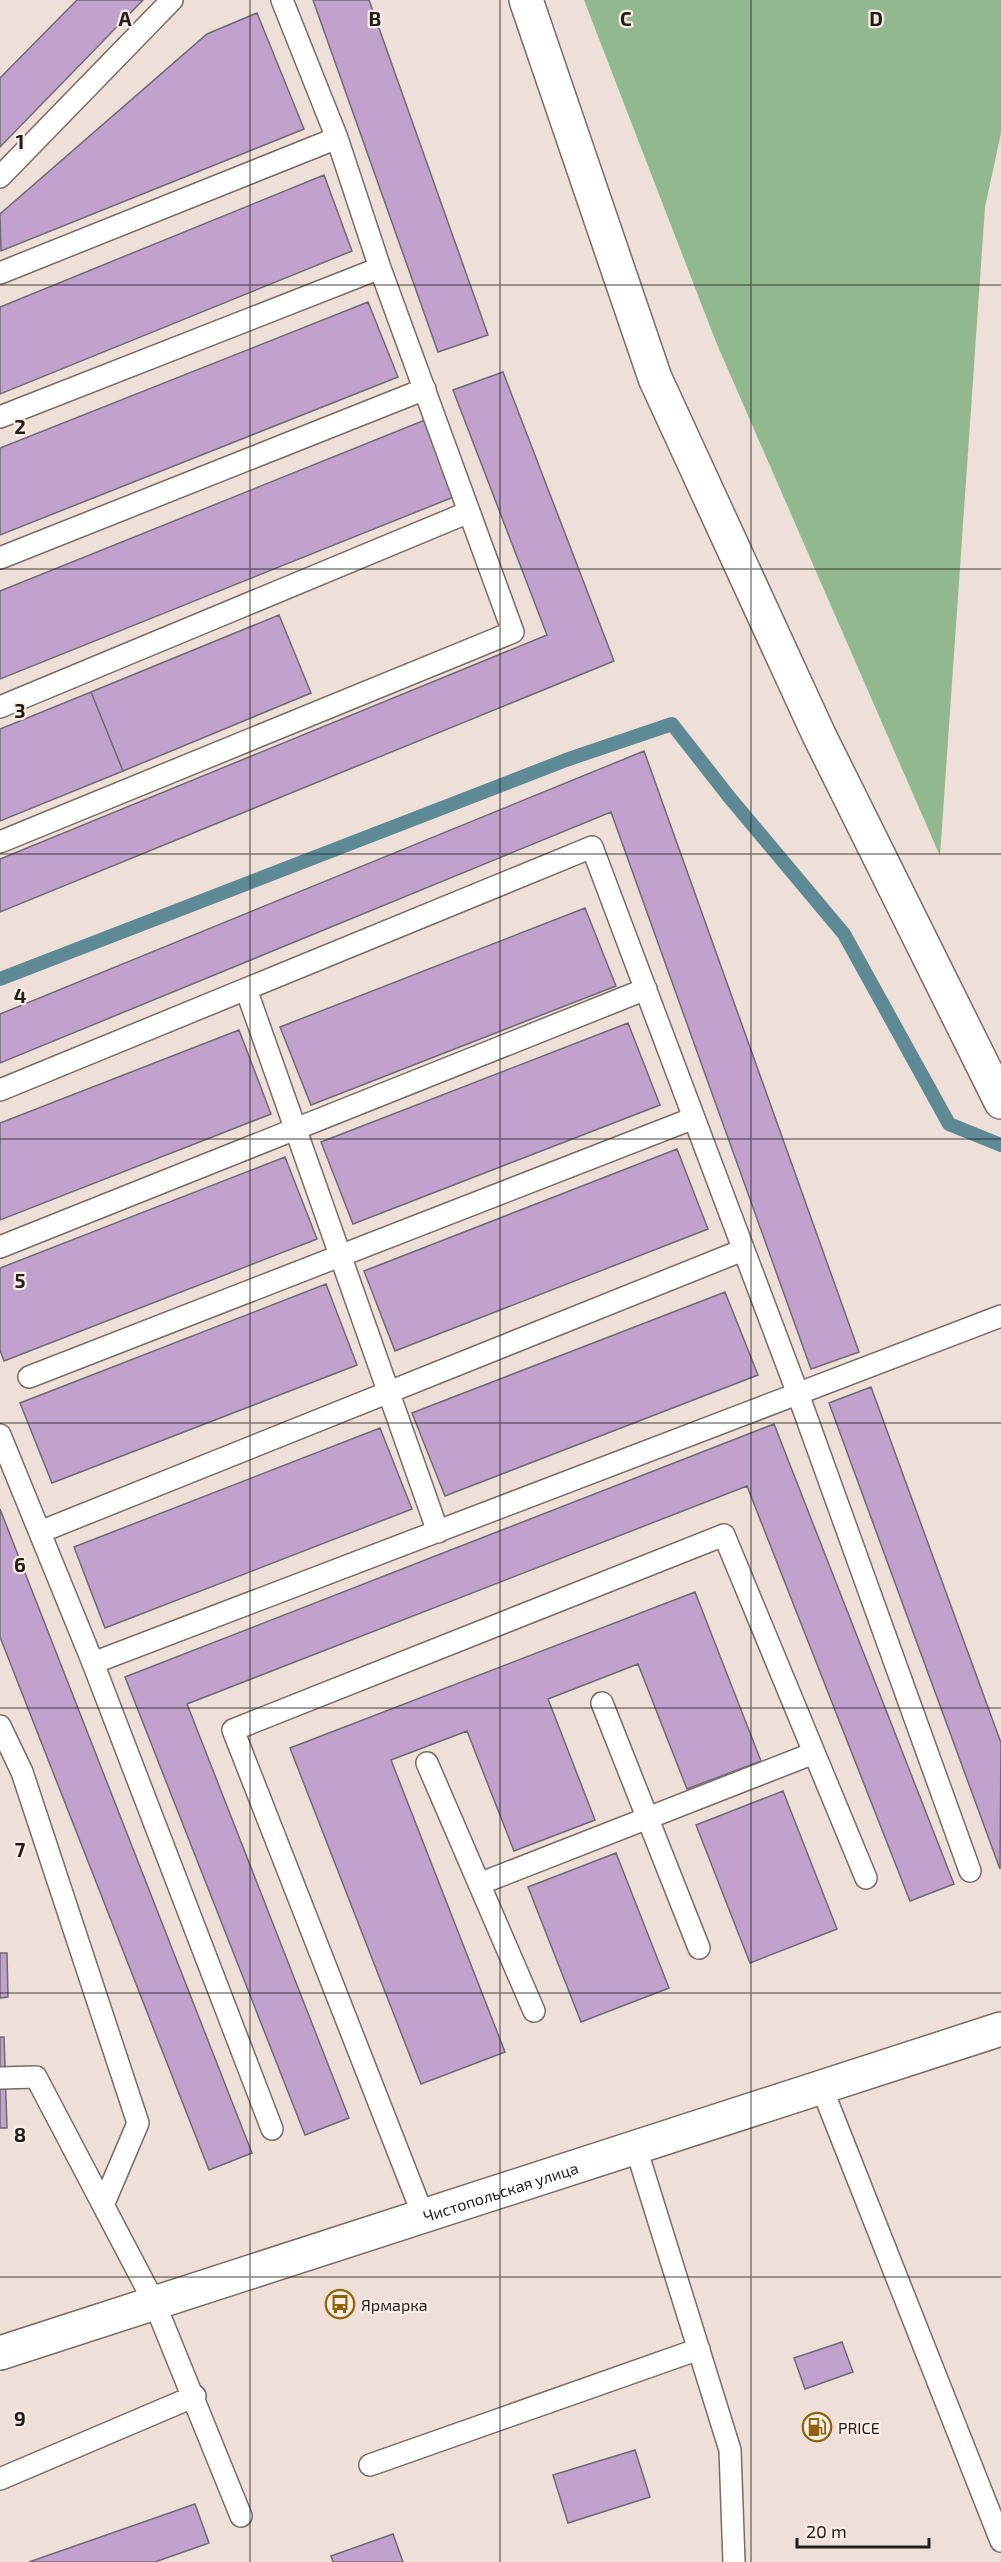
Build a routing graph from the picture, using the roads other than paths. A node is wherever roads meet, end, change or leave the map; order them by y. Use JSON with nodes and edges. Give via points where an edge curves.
{"nodes":[{"id":1,"x":172,"y":0,"type":"edge"},
{"id":2,"x":282,"y":0,"type":"edge"},
{"id":3,"x":526,"y":0,"type":"edge"},
{"id":4,"x":337,"y":138,"type":"junction"},
{"id":5,"x":0,"y":177,"type":"edge"},
{"id":6,"x":380,"y":268,"type":"junction"},
{"id":7,"x":0,"y":273,"type":"edge"},
{"id":8,"x":425,"y":389,"type":"junction"},
{"id":9,"x":0,"y":417,"type":"edge"},
{"id":10,"x":469,"y":512,"type":"junction"},
{"id":11,"x":0,"y":558,"type":"edge"},
{"id":12,"x":0,"y":707,"type":"edge"},
{"id":13,"x":0,"y":842,"type":"edge"},
{"id":14,"x":246,"y":989,"type":"junction"},
{"id":15,"x":645,"y":989,"type":"junction"},
{"id":16,"x":0,"y":1090,"type":"edge"},
{"id":17,"x":1001,"y":1102,"type":"edge"},
{"id":18,"x":694,"y":1118,"type":"junction"},
{"id":19,"x":296,"y":1129,"type":"junction"},
{"id":20,"x":0,"y":1247,"type":"edge"},
{"id":21,"x":743,"y":1250,"type":"junction"},
{"id":22,"x":340,"y":1256,"type":"junction"},
{"id":23,"x":1001,"y":1316,"type":"edge"},
{"id":24,"x":29,"y":1377,"type":"dead end"},
{"id":25,"x":389,"y":1392,"type":"junction"},
{"id":26,"x":798,"y":1394,"type":"junction"},
{"id":27,"x":0,"y":1435,"type":"edge"},
{"id":28,"x":40,"y":1532,"type":"junction"},
{"id":29,"x":438,"y":1532,"type":"junction"},
{"id":30,"x":93,"y":1663,"type":"junction"},
{"id":31,"x":602,"y":1702,"type":"dead end"},
{"id":32,"x":0,"y":1726,"type":"edge"},
{"id":33,"x":814,"y":1753,"type":"junction"},
{"id":34,"x":427,"y":1763,"type":"dead end"},
{"id":35,"x":648,"y":1818,"type":"junction"},
{"id":36,"x":970,"y":1871,"type":"dead end"},
{"id":37,"x":866,"y":1878,"type":"dead end"},
{"id":38,"x":479,"y":1884,"type":"junction"},
{"id":39,"x":699,"y":1948,"type":"dead end"},
{"id":40,"x":534,"y":2011,"type":"dead end"},
{"id":41,"x":1001,"y":2030,"type":"edge"},
{"id":42,"x":0,"y":2078,"type":"edge"},
{"id":43,"x":821,"y":2086,"type":"junction"},
{"id":44,"x":272,"y":2129,"type":"dead end"},
{"id":45,"x":636,"y":2148,"type":"junction"},
{"id":46,"x":104,"y":2203,"type":"junction"},
{"id":47,"x":423,"y":2215,"type":"junction"},
{"id":48,"x":155,"y":2304,"type":"junction"},
{"id":49,"x":699,"y":2349,"type":"junction"},
{"id":50,"x":0,"y":2354,"type":"edge"},
{"id":51,"x":195,"y":2396,"type":"junction"},
{"id":52,"x":370,"y":2465,"type":"dead end"},
{"id":53,"x":0,"y":2479,"type":"edge"},
{"id":54,"x":241,"y":2516,"type":"dead end"},
{"id":55,"x":1001,"y":2541,"type":"edge"},
{"id":56,"x":734,"y":2562,"type":"edge"}],
"edges":[{"from":1,"to":5,"type":"lane"},
{"from":2,"to":4,"type":"lane"},
{"from":3,"to":17,"type":"street","via":[[655,378],[819,735]]},
{"from":4,"to":6,"type":"lane"},
{"from":4,"to":7,"type":"lane"},
{"from":6,"to":8,"type":"lane"},
{"from":6,"to":9,"type":"lane"},
{"from":8,"to":10,"type":"lane"},
{"from":8,"to":11,"type":"lane"},
{"from":10,"to":12,"type":"lane"},
{"from":10,"to":13,"type":"lane","via":[[513,632]]},
{"from":14,"to":15,"type":"lane","via":[[592,847]]},
{"from":14,"to":16,"type":"lane"},
{"from":14,"to":19,"type":"lane"},
{"from":15,"to":18,"type":"lane"},
{"from":15,"to":19,"type":"lane"},
{"from":18,"to":21,"type":"lane"},
{"from":18,"to":22,"type":"lane"},
{"from":19,"to":20,"type":"lane"},
{"from":19,"to":22,"type":"lane"},
{"from":21,"to":25,"type":"lane"},
{"from":21,"to":26,"type":"lane"},
{"from":22,"to":24,"type":"lane"},
{"from":22,"to":25,"type":"lane"},
{"from":23,"to":26,"type":"lane"},
{"from":25,"to":28,"type":"lane"},
{"from":25,"to":29,"type":"lane"},
{"from":26,"to":29,"type":"lane"},
{"from":26,"to":36,"type":"lane"},
{"from":27,"to":28,"type":"lane"},
{"from":28,"to":30,"type":"lane"},
{"from":29,"to":30,"type":"lane"},
{"from":30,"to":44,"type":"lane"},
{"from":31,"to":35,"type":"lane"},
{"from":32,"to":46,"type":"lane","via":[[22,1772],[138,2123]]},
{"from":33,"to":35,"type":"lane"},
{"from":33,"to":37,"type":"lane"},
{"from":33,"to":47,"type":"lane","via":[[724,1535],[233,1730]]},
{"from":34,"to":38,"type":"lane"},
{"from":35,"to":38,"type":"lane"},
{"from":35,"to":39,"type":"lane"},
{"from":38,"to":40,"type":"lane"},
{"from":41,"to":43,"type":"street","name":"Чистопольская улица"},
{"from":42,"to":46,"type":"lane","via":[[36,2077]]},
{"from":43,"to":45,"type":"street","name":"Чистопольская улица"},
{"from":43,"to":55,"type":"lane"},
{"from":45,"to":47,"type":"street","name":"Чистопольская улица"},
{"from":45,"to":49,"type":"lane"},
{"from":46,"to":48,"type":"lane"},
{"from":47,"to":48,"type":"street","name":"Чистопольская улица"},
{"from":48,"to":50,"type":"street","name":"Чистопольская улица"},
{"from":48,"to":51,"type":"lane"},
{"from":49,"to":52,"type":"lane"},
{"from":49,"to":56,"type":"lane","via":[[730,2450]]},
{"from":51,"to":53,"type":"lane"},
{"from":51,"to":54,"type":"lane"}]}
